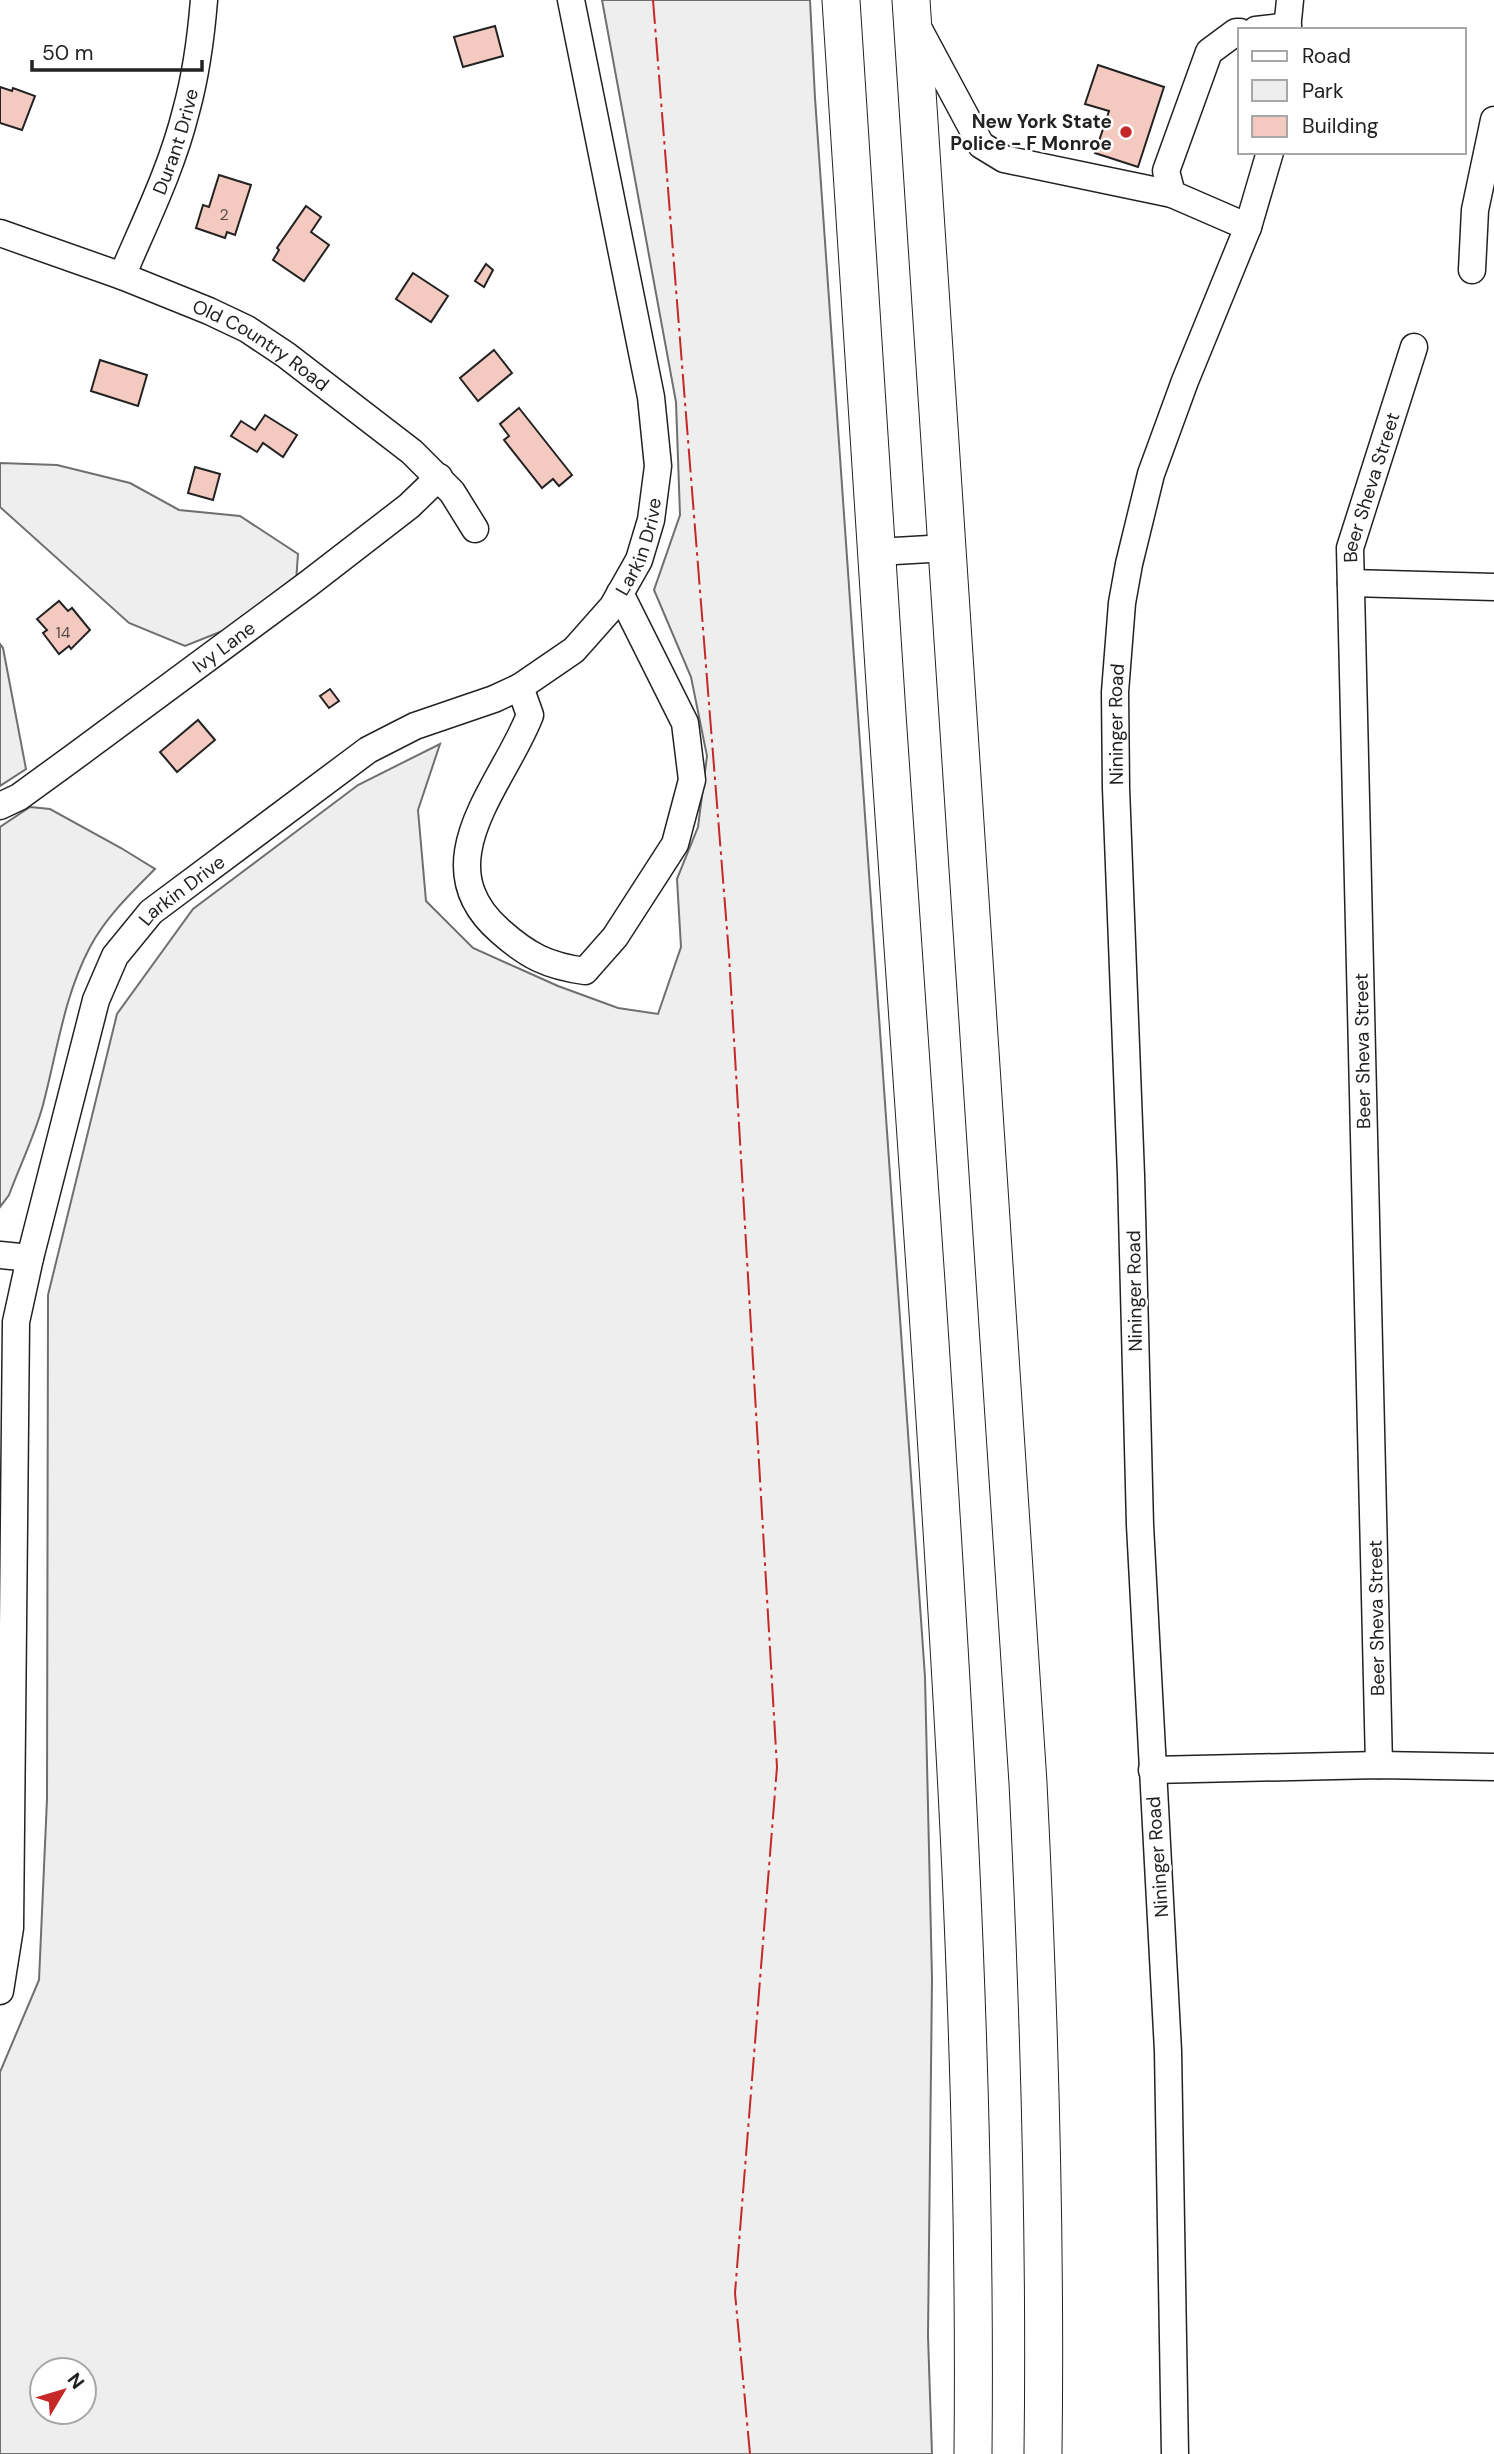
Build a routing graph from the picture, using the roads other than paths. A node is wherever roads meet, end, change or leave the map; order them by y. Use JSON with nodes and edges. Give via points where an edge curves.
{"nodes":[{"id":1,"x":204,"y":0,"type":"edge"},
{"id":2,"x":571,"y":0,"type":"edge"},
{"id":3,"x":841,"y":0,"type":"edge"},
{"id":4,"x":912,"y":8,"type":"edge"},
{"id":5,"x":1288,"y":18,"type":"edge"},
{"id":6,"x":1261,"y":28,"type":"edge"},
{"id":7,"x":1238,"y":32,"type":"edge"},
{"id":8,"x":1494,"y":120,"type":"edge"},
{"id":9,"x":1269,"y":154,"type":"edge"},
{"id":10,"x":1172,"y":194,"type":"junction"},
{"id":11,"x":1248,"y":227,"type":"junction"},
{"id":12,"x":0,"y":233,"type":"edge"},
{"id":13,"x":1472,"y":270,"type":"dead end"},
{"id":14,"x":122,"y":276,"type":"junction"},
{"id":15,"x":1414,"y":347,"type":"dead end"},
{"id":16,"x":439,"y":477,"type":"junction"},
{"id":17,"x":475,"y":529,"type":"dead end"},
{"id":18,"x":947,"y":548,"type":"junction"},
{"id":19,"x":877,"y":552,"type":"junction"},
{"id":20,"x":1351,"y":583,"type":"junction"},
{"id":21,"x":1494,"y":586,"type":"edge"},
{"id":22,"x":620,"y":593,"type":"junction"},
{"id":23,"x":520,"y":687,"type":"junction"},
{"id":24,"x":0,"y":806,"type":"edge"},
{"id":25,"x":0,"y":1255,"type":"edge"},
{"id":26,"x":30,"y":1258,"type":"junction"},
{"id":27,"x":1379,"y":1765,"type":"junction"},
{"id":28,"x":1494,"y":1768,"type":"edge"},
{"id":29,"x":1152,"y":1770,"type":"junction"},
{"id":30,"x":0,"y":1991,"type":"edge"},
{"id":31,"x":973,"y":2454,"type":"edge"},
{"id":32,"x":1043,"y":2454,"type":"edge"},
{"id":33,"x":1175,"y":2454,"type":"edge"}],
"edges":[{"from":1,"to":14,"type":"street","name":"Durant Drive","via":[[186,112]]},
{"from":2,"to":22,"type":"street","name":"Larkin Drive","via":[[651,397],[658,466],[651,520],[639,560]]},
{"from":3,"to":19,"type":"highway"},
{"from":4,"to":10,"type":"street","via":[[981,145],[1003,159]]},
{"from":4,"to":18,"type":"highway"},
{"from":5,"to":6,"type":"street"},
{"from":7,"to":10,"type":"street","via":[[1209,51],[1166,171]]},
{"from":8,"to":13,"type":"street","via":[[1475,211]]},
{"from":9,"to":11,"type":"street","name":"Nininger Road"},
{"from":10,"to":11,"type":"street"},
{"from":11,"to":29,"type":"street","name":"Nininger Road","via":[[1152,474],[1129,564],[1117,645],[1116,788]]},
{"from":12,"to":14,"type":"street","name":"Old Country Road"},
{"from":14,"to":16,"type":"street","name":"Old Country Road","via":[[247,329]]},
{"from":15,"to":20,"type":"street","name":"Beer Sheva Street","via":[[1350,548]]},
{"from":16,"to":17,"type":"street","name":"Old Country Road"},
{"from":16,"to":24,"type":"street","name":"Ivy Lane","via":[[308,584],[19,797]]},
{"from":18,"to":19,"type":"street"},
{"from":18,"to":32,"type":"highway","via":[[1029,1811],[1042,2195]]},
{"from":19,"to":31,"type":"highway","via":[[962,1866],[971,2136]]},
{"from":20,"to":21,"type":"street"},
{"from":20,"to":27,"type":"street","name":"Beer Sheva Street"},
{"from":22,"to":23,"type":"street","name":"Larkin Drive","via":[[574,650]]},
{"from":22,"to":23,"type":"street","via":[[685,723],[692,780],[675,844],[615,937],[585,971],[557,967],[520,949],[488,921],[473,900],[468,845],[482,805],[520,742],[530,715]]},
{"from":23,"to":26,"type":"street","name":"Larkin Drive","via":[[415,726],[368,750],[151,912],[115,956],[96,1000]]},
{"from":25,"to":26,"type":"street"},
{"from":26,"to":30,"type":"street","name":"Larkin Drive","via":[[16,1322],[10,1928]]},
{"from":27,"to":28,"type":"street"},
{"from":27,"to":29,"type":"street"},
{"from":29,"to":33,"type":"street","name":"Nininger Road","via":[[1168,2051]]}]}
